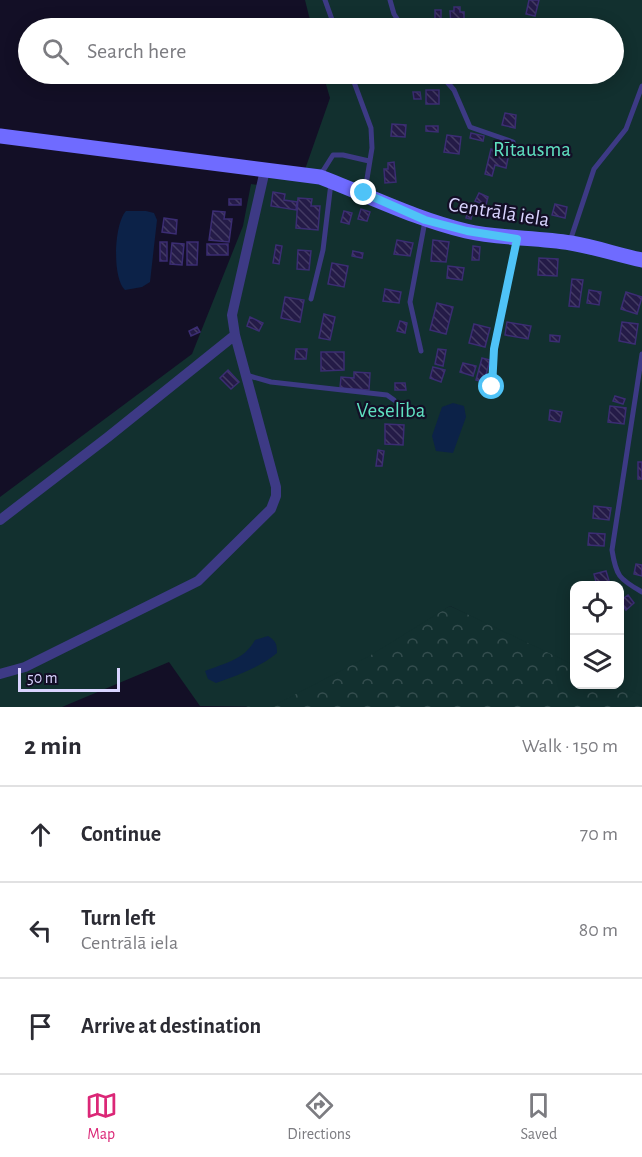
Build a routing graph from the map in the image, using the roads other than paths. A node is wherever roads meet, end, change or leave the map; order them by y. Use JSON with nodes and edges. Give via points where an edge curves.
{"nodes":[{"id":1,"x":325,"y":0,"type":"edge"},
{"id":2,"x":390,"y":0,"type":"edge"},
{"id":3,"x":331,"y":18,"type":"edge"},
{"id":4,"x":397,"y":18,"type":"edge"},
{"id":5,"x":355,"y":84,"type":"edge"},
{"id":6,"x":449,"y":84,"type":"edge"},
{"id":7,"x":642,"y":86,"type":"edge"},
{"id":8,"x":0,"y":136,"type":"edge"},
{"id":9,"x":513,"y":142,"type":"dead end"},
{"id":10,"x":369,"y":161,"type":"junction"},
{"id":11,"x":265,"y":170,"type":"junction"},
{"id":12,"x":326,"y":179,"type":"junction"},
{"id":13,"x":364,"y":193,"type":"junction"},
{"id":14,"x":425,"y":220,"type":"junction"},
{"id":15,"x":517,"y":239,"type":"junction"},
{"id":16,"x":569,"y":243,"type":"junction"},
{"id":17,"x":642,"y":260,"type":"edge"},
{"id":18,"x":311,"y":299,"type":"dead end"},
{"id":19,"x":235,"y":335,"type":"junction"},
{"id":20,"x":421,"y":351,"type":"dead end"},
{"id":21,"x":642,"y":354,"type":"edge"},
{"id":22,"x":244,"y":375,"type":"junction"},
{"id":23,"x":492,"y":387,"type":"dead end"},
{"id":24,"x":394,"y":400,"type":"dead end"},
{"id":25,"x":634,"y":406,"type":"junction"},
{"id":26,"x":642,"y":408,"type":"edge"},
{"id":27,"x":0,"y":520,"type":"edge"},
{"id":28,"x":642,"y":592,"type":"edge"},
{"id":29,"x":0,"y":674,"type":"edge"}],
"edges":[{"from":1,"to":3,"type":"lane"},
{"from":2,"to":4,"type":"lane"},
{"from":5,"to":10,"type":"lane","via":[[371,128]]},
{"from":6,"to":9,"type":"lane","via":[[470,127]]},
{"from":7,"to":16,"type":"lane","via":[[626,129],[594,169]]},
{"from":8,"to":11,"type":"street","name":"Centrālā iela"},
{"from":10,"to":12,"type":"lane","via":[[333,156]]},
{"from":10,"to":13,"type":"lane"},
{"from":11,"to":12,"type":"street","name":"Centrālā iela"},
{"from":11,"to":19,"type":"street","via":[[232,315]]},
{"from":12,"to":13,"type":"street","name":"Centrālā iela"},
{"from":12,"to":18,"type":"lane","via":[[323,250]]},
{"from":13,"to":14,"type":"street","name":"Centrālā iela"},
{"from":14,"to":15,"type":"street","name":"Centrālā iela"},
{"from":14,"to":20,"type":"lane","via":[[410,302]]},
{"from":15,"to":16,"type":"street","name":"Centrālā iela"},
{"from":15,"to":23,"type":"lane","via":[[494,349]]},
{"from":16,"to":17,"type":"street","name":"Centrālā iela"},
{"from":19,"to":22,"type":"street"},
{"from":19,"to":27,"type":"street"},
{"from":21,"to":25,"type":"lane"},
{"from":22,"to":24,"type":"lane","via":[[271,382],[387,395]]},
{"from":22,"to":29,"type":"street","via":[[276,487],[271,508],[198,581],[25,667]]},
{"from":25,"to":26,"type":"lane"},
{"from":25,"to":28,"type":"lane","via":[[612,550],[615,570],[625,583]]}]}
